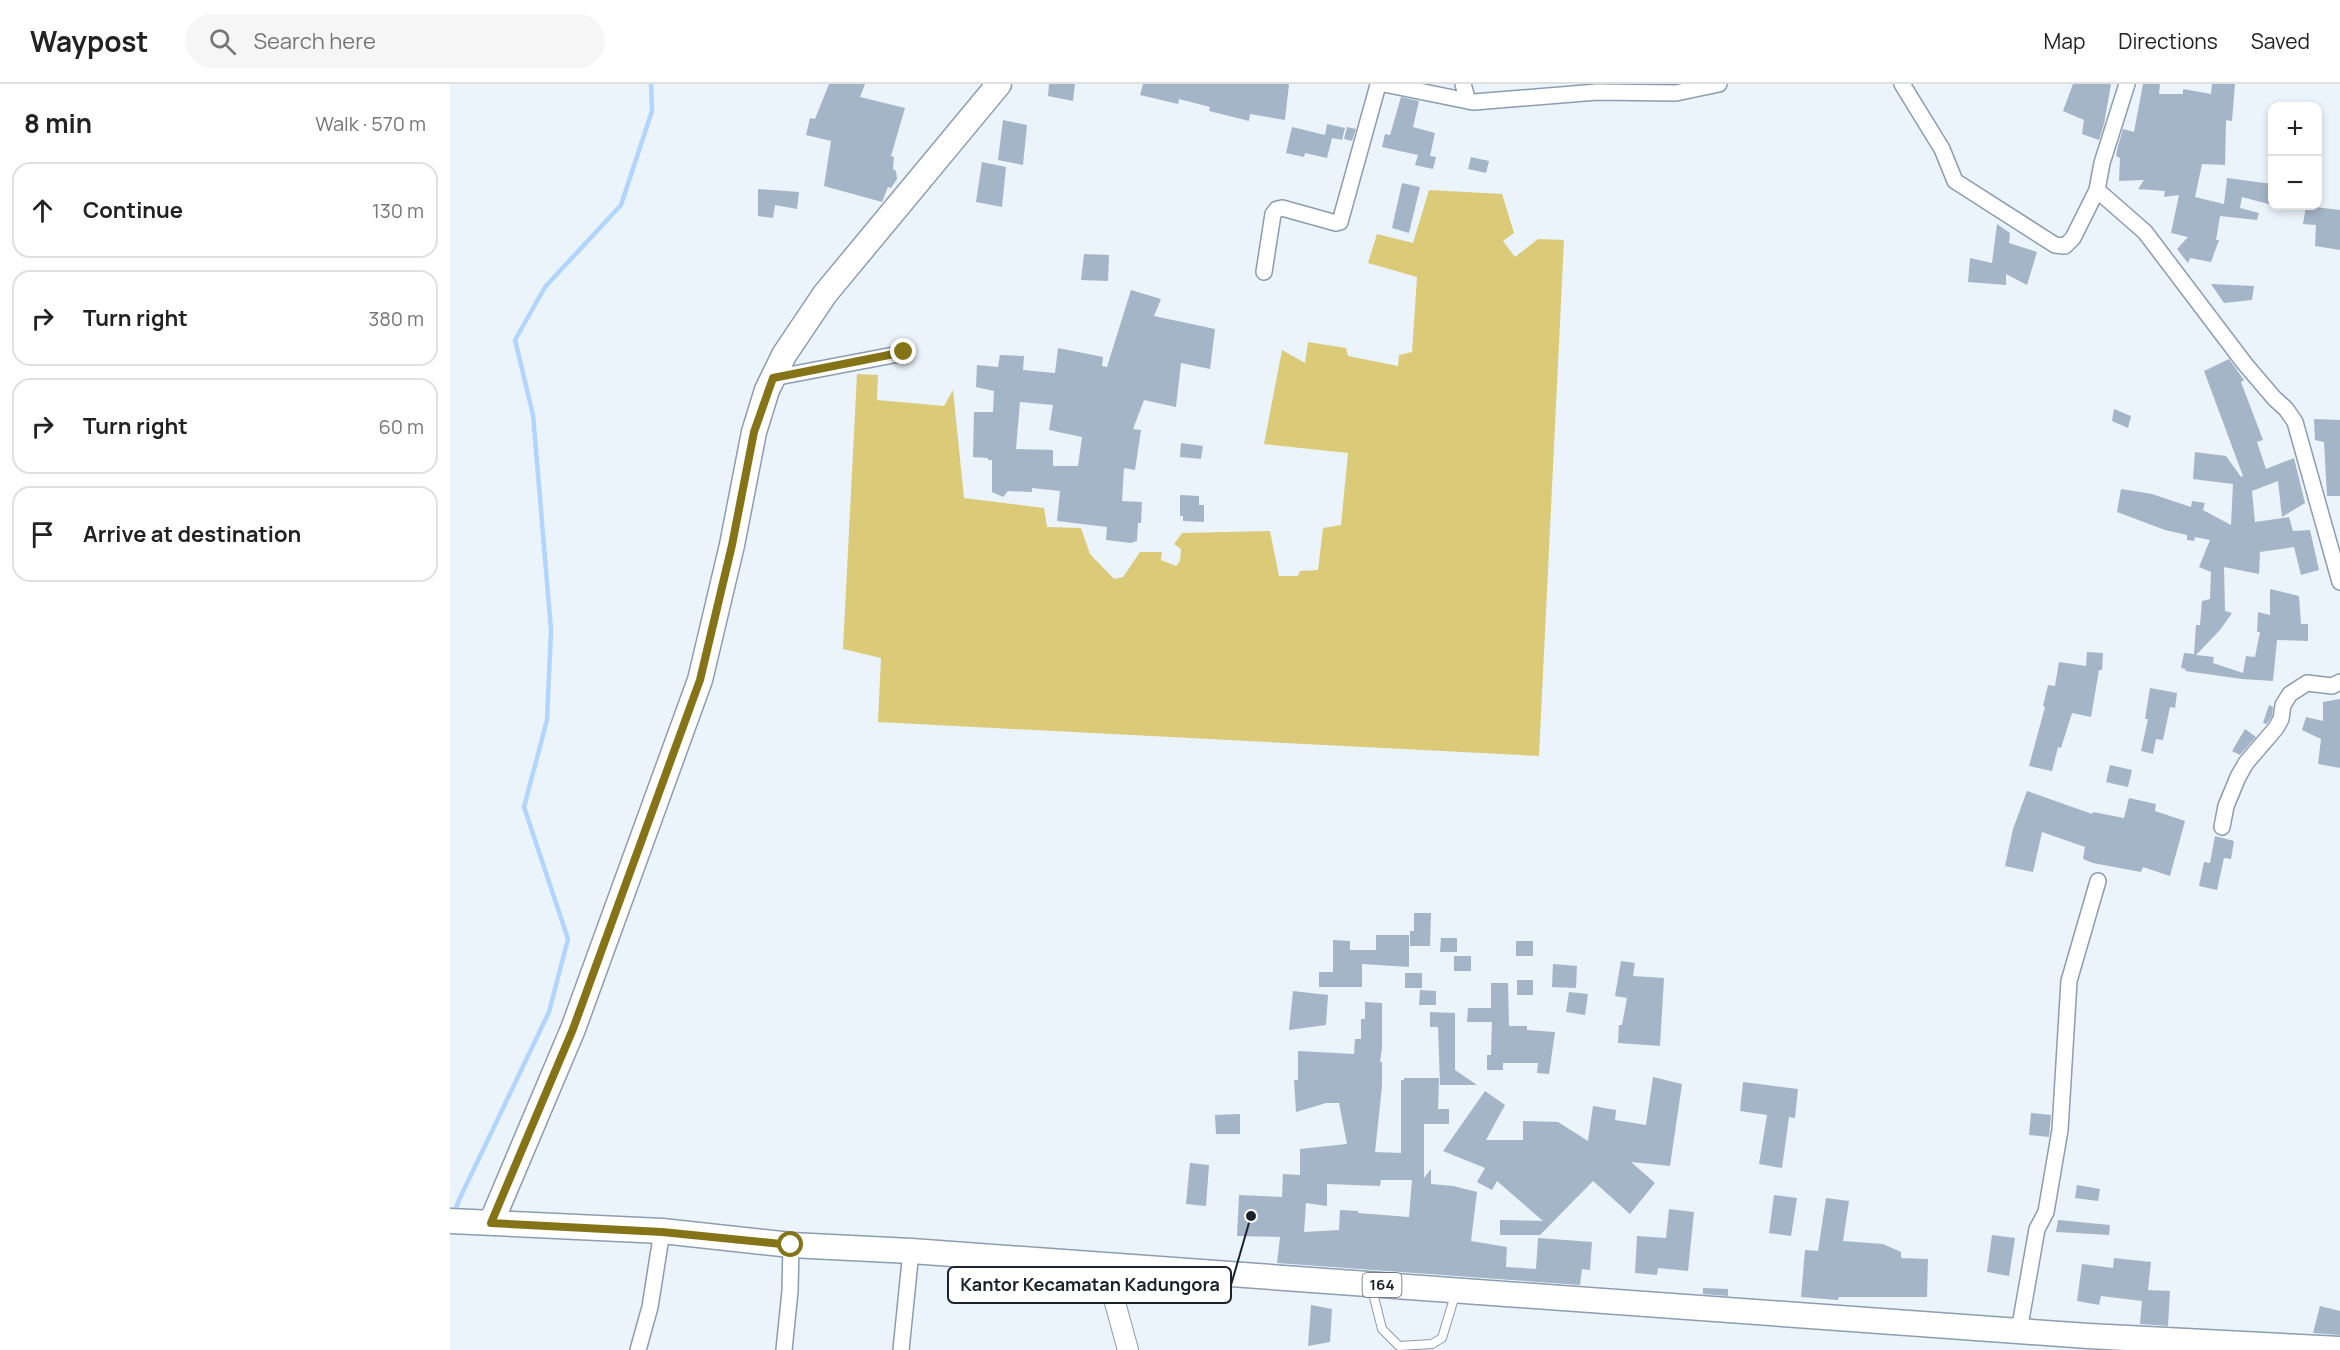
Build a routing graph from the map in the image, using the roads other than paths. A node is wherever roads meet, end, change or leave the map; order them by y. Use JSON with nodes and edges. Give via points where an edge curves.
{"nodes":[{"id":1,"x":999,"y":84,"type":"edge"},
{"id":2,"x":1384,"y":84,"type":"edge"},
{"id":3,"x":1463,"y":84,"type":"edge"},
{"id":4,"x":1719,"y":84,"type":"edge"},
{"id":5,"x":1902,"y":84,"type":"edge"},
{"id":6,"x":2127,"y":84,"type":"edge"},
{"id":7,"x":1532,"y":91,"type":"edge"},
{"id":8,"x":1468,"y":101,"type":"junction"},
{"id":9,"x":2097,"y":190,"type":"junction"},
{"id":10,"x":1264,"y":272,"type":"dead end"},
{"id":11,"x":904,"y":352,"type":"dead end"},
{"id":12,"x":773,"y":378,"type":"junction"},
{"id":13,"x":2340,"y":582,"type":"edge"},
{"id":14,"x":2340,"y":682,"type":"edge"},
{"id":15,"x":2222,"y":827,"type":"dead end"},
{"id":16,"x":2098,"y":881,"type":"dead end"},
{"id":17,"x":450,"y":1221,"type":"edge"},
{"id":18,"x":484,"y":1223,"type":"junction"},
{"id":19,"x":662,"y":1232,"type":"junction"},
{"id":20,"x":791,"y":1245,"type":"junction"},
{"id":21,"x":911,"y":1251,"type":"junction"},
{"id":22,"x":1105,"y":1266,"type":"junction"},
{"id":23,"x":1372,"y":1284,"type":"junction"},
{"id":24,"x":1456,"y":1290,"type":"junction"},
{"id":25,"x":2019,"y":1331,"type":"junction"},
{"id":26,"x":2117,"y":1344,"type":"edge"},
{"id":27,"x":2340,"y":1349,"type":"edge"},
{"id":28,"x":638,"y":1350,"type":"edge"},
{"id":29,"x":784,"y":1350,"type":"edge"},
{"id":30,"x":901,"y":1350,"type":"edge"},
{"id":31,"x":1128,"y":1350,"type":"edge"}],
"edges":[{"from":1,"to":12,"type":"main road","via":[[825,294]]},
{"from":2,"to":8,"type":"street"},
{"from":2,"to":10,"type":"street","via":[[1378,85],[1340,222],[1277,209]]},
{"from":3,"to":8,"type":"street"},
{"from":4,"to":7,"type":"street","via":[[1676,93]]},
{"from":5,"to":9,"type":"street","via":[[1942,149],[1955,181],[2055,245],[2065,246],[2073,238]]},
{"from":6,"to":9,"type":"street"},
{"from":7,"to":8,"type":"street"},
{"from":9,"to":13,"type":"street","via":[[2145,232],[2245,364],[2295,422]]},
{"from":11,"to":12,"type":"street"},
{"from":12,"to":18,"type":"main road","via":[[754,432],[700,680],[573,1029]]},
{"from":14,"to":15,"type":"street","via":[[2332,686],[2307,683],[2290,694],[2276,729],[2238,777]]},
{"from":16,"to":25,"type":"street","via":[[2069,981],[2060,1130]]},
{"from":17,"to":18,"type":"main road","number":"164"},
{"from":18,"to":19,"type":"main road","number":"164"},
{"from":19,"to":20,"type":"main road","number":"164"},
{"from":19,"to":28,"type":"street","via":[[650,1307]]},
{"from":20,"to":21,"type":"main road","number":"164"},
{"from":20,"to":29,"type":"street"},
{"from":21,"to":22,"type":"main road","number":"164"},
{"from":21,"to":30,"type":"street"},
{"from":22,"to":23,"type":"main road","number":"164"},
{"from":22,"to":31,"type":"street"},
{"from":23,"to":24,"type":"main road","number":"164"},
{"from":23,"to":24,"type":"lane","via":[[1382,1329],[1399,1346],[1432,1344],[1442,1338]]},
{"from":24,"to":25,"type":"main road","number":"164"},
{"from":25,"to":26,"type":"main road","number":"164"},
{"from":26,"to":27,"type":"main road","number":"164"}]}
